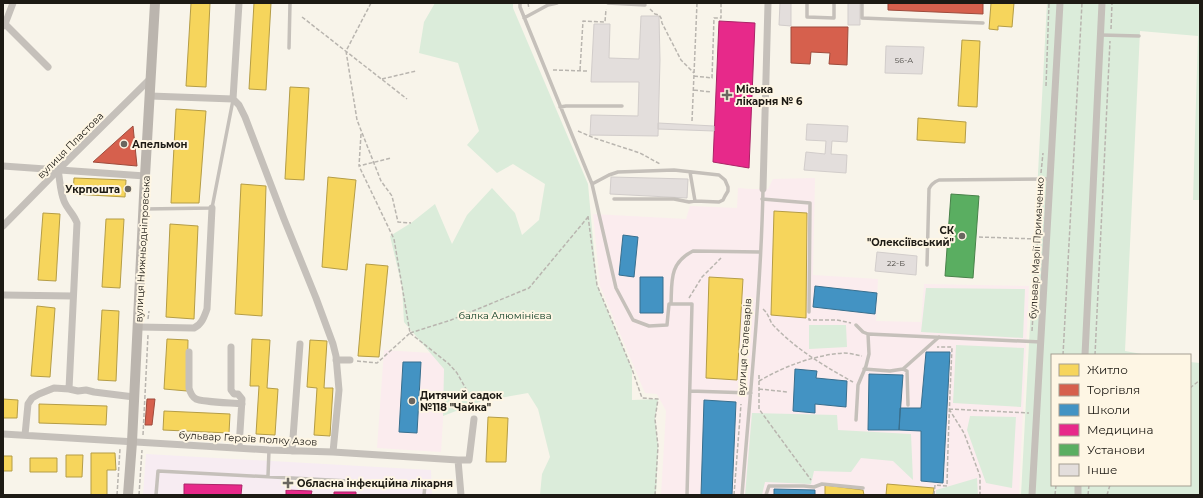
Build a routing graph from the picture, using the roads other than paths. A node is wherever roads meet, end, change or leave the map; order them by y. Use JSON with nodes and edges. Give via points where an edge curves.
{"nodes":[{"id":1,"x":13,"y":3,"type":"edge"},
{"id":2,"x":156,"y":3,"type":"edge"},
{"id":3,"x":239,"y":3,"type":"edge"},
{"id":4,"x":290,"y":3,"type":"edge"},
{"id":5,"x":520,"y":3,"type":"edge"},
{"id":6,"x":557,"y":3,"type":"edge"},
{"id":7,"x":607,"y":3,"type":"edge"},
{"id":8,"x":768,"y":3,"type":"edge"},
{"id":9,"x":807,"y":3,"type":"edge"},
{"id":10,"x":834,"y":3,"type":"edge"},
{"id":11,"x":862,"y":3,"type":"edge"},
{"id":12,"x":1060,"y":3,"type":"edge"},
{"id":13,"x":1102,"y":3,"type":"edge"},
{"id":14,"x":645,"y":5,"type":"road end"},
{"id":15,"x":524,"y":18,"type":"junction"},
{"id":16,"x":983,"y":23,"type":"dead end"},
{"id":17,"x":4,"y":25,"type":"edge"},
{"id":18,"x":1101,"y":35,"type":"junction"},
{"id":19,"x":1139,"y":36,"type":"dead end"},
{"id":20,"x":289,"y":48,"type":"dead end"},
{"id":21,"x":48,"y":67,"type":"dead end"},
{"id":22,"x":151,"y":78,"type":"junction"},
{"id":23,"x":150,"y":96,"type":"junction"},
{"id":24,"x":233,"y":99,"type":"junction"},
{"id":25,"x":622,"y":106,"type":"dead end"},
{"id":26,"x":560,"y":107,"type":"junction"},
{"id":27,"x":3,"y":166,"type":"edge"},
{"id":28,"x":58,"y":170,"type":"junction"},
{"id":29,"x":690,"y":172,"type":"junction"},
{"id":30,"x":145,"y":176,"type":"junction"},
{"id":31,"x":1050,"y":179,"type":"junction"},
{"id":32,"x":592,"y":184,"type":"junction"},
{"id":33,"x":763,"y":189,"type":"joint"},
{"id":34,"x":614,"y":199,"type":"dead end"},
{"id":35,"x":762,"y":199,"type":"junction"},
{"id":36,"x":695,"y":201,"type":"junction"},
{"id":37,"x":212,"y":208,"type":"junction"},
{"id":38,"x":144,"y":209,"type":"junction"},
{"id":39,"x":3,"y":226,"type":"edge"},
{"id":40,"x":760,"y":252,"type":"junction"},
{"id":41,"x":927,"y":265,"type":"dead end"},
{"id":42,"x":3,"y":295,"type":"edge"},
{"id":43,"x":73,"y":296,"type":"junction"},
{"id":44,"x":671,"y":304,"type":"junction"},
{"id":45,"x":809,"y":312,"type":"road end"},
{"id":46,"x":856,"y":326,"type":"road end"},
{"id":47,"x":138,"y":327,"type":"junction"},
{"id":48,"x":868,"y":334,"type":"junction"},
{"id":49,"x":939,"y":337,"type":"junction"},
{"id":50,"x":1041,"y":342,"type":"junction"},
{"id":51,"x":300,"y":344,"type":"dead end"},
{"id":52,"x":231,"y":347,"type":"dead end"},
{"id":53,"x":189,"y":352,"type":"dead end"},
{"id":54,"x":1085,"y":354,"type":"edge"},
{"id":55,"x":336,"y":360,"type":"junction"},
{"id":56,"x":350,"y":360,"type":"road end"},
{"id":57,"x":864,"y":369,"type":"junction"},
{"id":58,"x":903,"y":369,"type":"junction"},
{"id":59,"x":69,"y":389,"type":"junction"},
{"id":60,"x":690,"y":391,"type":"junction"},
{"id":61,"x":751,"y":393,"type":"junction"},
{"id":62,"x":134,"y":397,"type":"junction"},
{"id":63,"x":242,"y":404,"type":"junction"},
{"id":64,"x":908,"y":405,"type":"dead end"},
{"id":65,"x":474,"y":419,"type":"road end"},
{"id":66,"x":856,"y":420,"type":"dead end"},
{"id":67,"x":3,"y":434,"type":"edge"},
{"id":68,"x":25,"y":435,"type":"junction"},
{"id":69,"x":137,"y":443,"type":"junction"},
{"id":70,"x":240,"y":448,"type":"junction"},
{"id":71,"x":269,"y":450,"type":"junction"},
{"id":72,"x":292,"y":451,"type":"junction"},
{"id":73,"x":333,"y":452,"type":"junction"},
{"id":74,"x":458,"y":460,"type":"junction"},
{"id":75,"x":268,"y":476,"type":"junction"},
{"id":76,"x":863,"y":488,"type":"dead end"},
{"id":77,"x":128,"y":495,"type":"edge"},
{"id":78,"x":156,"y":495,"type":"edge"},
{"id":79,"x":424,"y":495,"type":"edge"},
{"id":80,"x":461,"y":495,"type":"edge"},
{"id":81,"x":687,"y":495,"type":"edge"},
{"id":82,"x":742,"y":495,"type":"edge"},
{"id":83,"x":766,"y":495,"type":"edge"},
{"id":84,"x":1032,"y":495,"type":"edge"}],
"edges":[{"from":1,"to":17,"type":"street"},
{"from":2,"to":22,"type":"street","name":"вулиця Нижньодніпровська"},
{"from":3,"to":24,"type":"street"},
{"from":4,"to":20,"type":"lane"},
{"from":5,"to":15,"type":"lane"},
{"from":6,"to":15,"type":"lane"},
{"from":7,"to":14,"type":"lane"},
{"from":8,"to":33,"type":"street"},
{"from":9,"to":10,"type":"lane","via":[[806,17],[834,18]]},
{"from":11,"to":16,"type":"lane","via":[[862,18]]},
{"from":12,"to":31,"type":"street","name":"бульвар Марії Примаченко"},
{"from":13,"to":18,"type":"street"},
{"from":15,"to":26,"type":"lane"},
{"from":17,"to":21,"type":"street"},
{"from":18,"to":19,"type":"lane"},
{"from":18,"to":54,"type":"street"},
{"from":22,"to":23,"type":"street","name":"вулиця Нижньодніпровська"},
{"from":22,"to":28,"type":"street","name":"вулиця Пластова"},
{"from":23,"to":24,"type":"street"},
{"from":23,"to":30,"type":"street","name":"вулиця Нижньодніпровська"},
{"from":24,"to":37,"type":"lane"},
{"from":24,"to":55,"type":"street","via":[[242,110],[328,330]]},
{"from":25,"to":26,"type":"lane"},
{"from":26,"to":32,"type":"lane"},
{"from":27,"to":28,"type":"street"},
{"from":28,"to":30,"type":"street"},
{"from":28,"to":39,"type":"street","name":"вулиця Пластова"},
{"from":28,"to":43,"type":"street","via":[[66,207],[77,223]]},
{"from":29,"to":32,"type":"lane","via":[[618,172]]},
{"from":29,"to":36,"type":"lane"},
{"from":29,"to":36,"type":"lane","via":[[719,175],[728,187],[727,194],[721,201]]},
{"from":30,"to":38,"type":"street","name":"вулиця Нижньодніпровська"},
{"from":31,"to":41,"type":"lane","via":[[935,182],[929,189]]},
{"from":31,"to":50,"type":"street","name":"бульвар Марії Примаченко"},
{"from":32,"to":44,"type":"lane","via":[[616,288],[633,320],[649,326],[667,325]]},
{"from":33,"to":35,"type":"lane","name":"вулиця Сталеварів"},
{"from":34,"to":36,"type":"lane"},
{"from":35,"to":40,"type":"lane","name":"вулиця Сталеварів"},
{"from":35,"to":45,"type":"lane","via":[[810,203]]},
{"from":37,"to":38,"type":"lane"},
{"from":37,"to":47,"type":"street","via":[[206,309],[201,323],[194,328]]},
{"from":38,"to":47,"type":"street","name":"вулиця Нижньодніпровська"},
{"from":40,"to":44,"type":"lane","via":[[693,251],[686,255],[674,270]]},
{"from":40,"to":61,"type":"lane","name":"вулиця Сталеварів"},
{"from":42,"to":43,"type":"street"},
{"from":43,"to":59,"type":"street"},
{"from":44,"to":60,"type":"lane","via":[[692,304]]},
{"from":46,"to":48,"type":"lane"},
{"from":47,"to":62,"type":"street","name":"вулиця Нижньодніпровська"},
{"from":48,"to":49,"type":"lane"},
{"from":48,"to":57,"type":"lane","via":[[868,357]]},
{"from":49,"to":50,"type":"lane"},
{"from":49,"to":58,"type":"lane"},
{"from":50,"to":84,"type":"street","name":"бульвар Марії Примаченко"},
{"from":51,"to":72,"type":"street"},
{"from":52,"to":63,"type":"street","via":[[231,390],[241,397]]},
{"from":53,"to":63,"type":"street","via":[[192,396],[199,400]]},
{"from":55,"to":56,"type":"street"},
{"from":55,"to":73,"type":"street","via":[[339,390]]},
{"from":57,"to":58,"type":"lane"},
{"from":57,"to":66,"type":"lane","via":[[858,385]]},
{"from":58,"to":64,"type":"lane","via":[[908,371]]},
{"from":59,"to":62,"type":"street"},
{"from":59,"to":68,"type":"street","via":[[54,388],[32,398],[27,409]]},
{"from":60,"to":61,"type":"lane"},
{"from":60,"to":81,"type":"lane"},
{"from":61,"to":82,"type":"lane","name":"вулиця Сталеварів"},
{"from":62,"to":69,"type":"street","name":"вулиця Нижньодніпровська"},
{"from":63,"to":70,"type":"street"},
{"from":65,"to":74,"type":"street","via":[[469,460]]},
{"from":67,"to":68,"type":"street","name":"бульвар Героїв полку Азов"},
{"from":68,"to":69,"type":"street","name":"бульвар Героїв полку Азов"},
{"from":69,"to":70,"type":"street","name":"бульвар Героїв полку Азов"},
{"from":69,"to":77,"type":"street","name":"вулиця Нижньодніпровська"},
{"from":70,"to":71,"type":"street","name":"бульвар Героїв полку Азов"},
{"from":71,"to":72,"type":"street","name":"бульвар Героїв полку Азов"},
{"from":71,"to":75,"type":"lane"},
{"from":72,"to":73,"type":"street","name":"бульвар Героїв полку Азов"},
{"from":73,"to":74,"type":"street","name":"бульвар Героїв полку Азов"},
{"from":74,"to":80,"type":"street"},
{"from":75,"to":78,"type":"lane","via":[[158,471]]},
{"from":75,"to":79,"type":"lane","via":[[425,485]]},
{"from":76,"to":83,"type":"lane","via":[[822,484],[814,487],[769,486]]}]}
